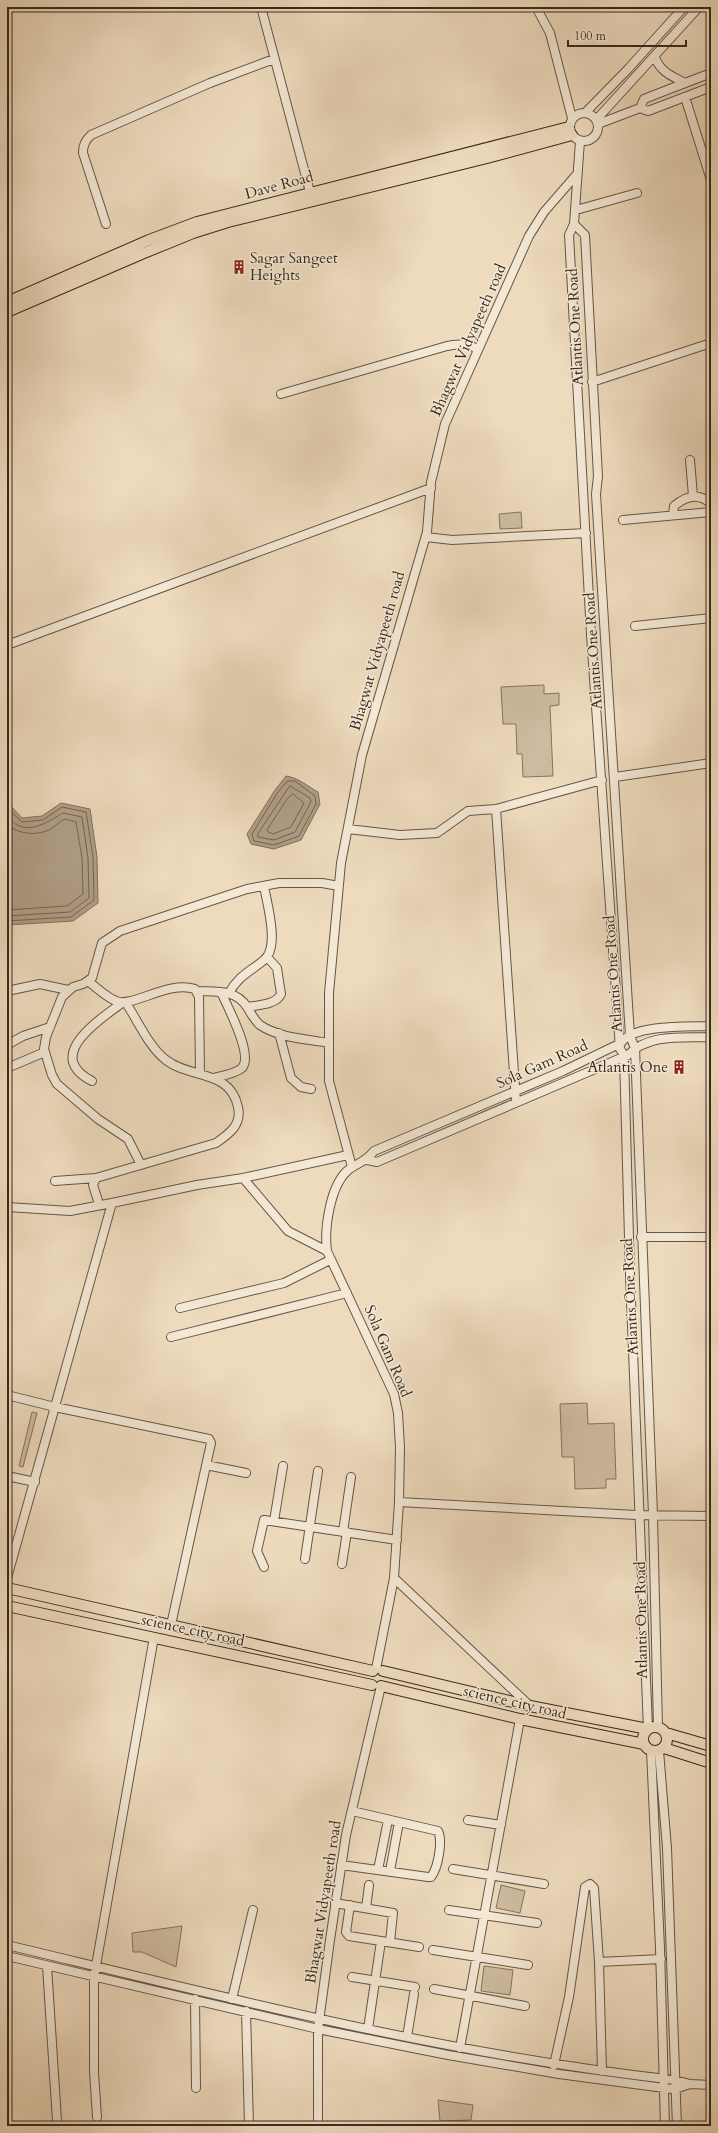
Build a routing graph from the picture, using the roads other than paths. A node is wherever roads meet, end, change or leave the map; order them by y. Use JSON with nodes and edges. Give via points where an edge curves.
{"nodes":[{"id":1,"x":260,"y":7,"type":"edge"},
{"id":2,"x":536,"y":7,"type":"edge"},
{"id":3,"x":684,"y":7,"type":"edge"},
{"id":4,"x":699,"y":7,"type":"edge"},
{"id":5,"x":655,"y":57,"type":"junction"},
{"id":6,"x":274,"y":59,"type":"junction"},
{"id":7,"x":711,"y":73,"type":"edge"},
{"id":8,"x":686,"y":82,"type":"junction"},
{"id":9,"x":711,"y":87,"type":"edge"},
{"id":10,"x":685,"y":97,"type":"junction"},
{"id":11,"x":640,"y":108,"type":"junction"},
{"id":12,"x":584,"y":113,"type":"junction"},
{"id":13,"x":597,"y":122,"type":"junction"},
{"id":14,"x":573,"y":130,"type":"junction"},
{"id":15,"x":707,"y":153,"type":"edge"},
{"id":16,"x":576,"y":174,"type":"junction"},
{"id":17,"x":711,"y":180,"type":"edge"},
{"id":18,"x":310,"y":192,"type":"junction"},
{"id":19,"x":638,"y":193,"type":"dead end"},
{"id":20,"x":576,"y":210,"type":"junction"},
{"id":21,"x":106,"y":224,"type":"dead end"},
{"id":22,"x":574,"y":224,"type":"junction"},
{"id":23,"x":7,"y":302,"type":"edge"},
{"id":24,"x":7,"y":312,"type":"edge"},
{"id":25,"x":711,"y":343,"type":"edge"},
{"id":26,"x":478,"y":350,"type":"junction"},
{"id":27,"x":592,"y":382,"type":"junction"},
{"id":28,"x":281,"y":394,"type":"dead end"},
{"id":29,"x":690,"y":460,"type":"dead end"},
{"id":30,"x":431,"y":488,"type":"junction"},
{"id":31,"x":693,"y":496,"type":"junction"},
{"id":32,"x":711,"y":504,"type":"edge"},
{"id":33,"x":711,"y":512,"type":"edge"},
{"id":34,"x":673,"y":516,"type":"junction"},
{"id":35,"x":623,"y":520,"type":"dead end"},
{"id":36,"x":586,"y":533,"type":"junction"},
{"id":37,"x":426,"y":537,"type":"junction"},
{"id":38,"x":711,"y":618,"type":"edge"},
{"id":39,"x":635,"y":626,"type":"dead end"},
{"id":40,"x":7,"y":645,"type":"edge"},
{"id":41,"x":711,"y":763,"type":"edge"},
{"id":42,"x":615,"y":777,"type":"junction"},
{"id":43,"x":602,"y":780,"type":"junction"},
{"id":44,"x":496,"y":809,"type":"junction"},
{"id":45,"x":348,"y":829,"type":"junction"},
{"id":46,"x":264,"y":886,"type":"junction"},
{"id":47,"x":339,"y":886,"type":"junction"},
{"id":48,"x":267,"y":957,"type":"junction"},
{"id":49,"x":88,"y":981,"type":"junction"},
{"id":50,"x":68,"y":990,"type":"junction"},
{"id":51,"x":7,"y":991,"type":"edge"},
{"id":52,"x":197,"y":991,"type":"junction"},
{"id":53,"x":225,"y":992,"type":"junction"},
{"id":54,"x":124,"y":1003,"type":"junction"},
{"id":55,"x":247,"y":1007,"type":"junction"},
{"id":56,"x":711,"y":1026,"type":"edge"},
{"id":57,"x":50,"y":1027,"type":"junction"},
{"id":58,"x":279,"y":1033,"type":"junction"},
{"id":59,"x":630,"y":1036,"type":"junction"},
{"id":60,"x":711,"y":1037,"type":"edge"},
{"id":61,"x":329,"y":1043,"type":"junction"},
{"id":62,"x":621,"y":1043,"type":"junction"},
{"id":63,"x":7,"y":1045,"type":"edge"},
{"id":64,"x":635,"y":1048,"type":"junction"},
{"id":65,"x":45,"y":1052,"type":"junction"},
{"id":66,"x":624,"y":1055,"type":"junction"},
{"id":67,"x":7,"y":1068,"type":"edge"},
{"id":68,"x":200,"y":1073,"type":"junction"},
{"id":69,"x":212,"y":1078,"type":"junction"},
{"id":70,"x":92,"y":1081,"type":"dead end"},
{"id":71,"x":311,"y":1089,"type":"dead end"},
{"id":72,"x":515,"y":1091,"type":"junction"},
{"id":73,"x":516,"y":1102,"type":"junction"},
{"id":74,"x":348,"y":1155,"type":"junction"},
{"id":75,"x":367,"y":1160,"type":"junction"},
{"id":76,"x":141,"y":1165,"type":"junction"},
{"id":77,"x":352,"y":1167,"type":"junction"},
{"id":78,"x":96,"y":1178,"type":"junction"},
{"id":79,"x":243,"y":1178,"type":"junction"},
{"id":80,"x":55,"y":1181,"type":"dead end"},
{"id":81,"x":112,"y":1203,"type":"junction"},
{"id":82,"x":99,"y":1204,"type":"junction"},
{"id":83,"x":7,"y":1207,"type":"edge"},
{"id":84,"x":641,"y":1237,"type":"junction"},
{"id":85,"x":711,"y":1237,"type":"edge"},
{"id":86,"x":327,"y":1251,"type":"junction"},
{"id":87,"x":330,"y":1260,"type":"junction"},
{"id":88,"x":347,"y":1293,"type":"junction"},
{"id":89,"x":180,"y":1308,"type":"dead end"},
{"id":90,"x":171,"y":1337,"type":"dead end"},
{"id":91,"x":7,"y":1395,"type":"edge"},
{"id":92,"x":55,"y":1407,"type":"junction"},
{"id":93,"x":206,"y":1465,"type":"junction"},
{"id":94,"x":283,"y":1466,"type":"dead end"},
{"id":95,"x":318,"y":1471,"type":"dead end"},
{"id":96,"x":246,"y":1473,"type":"dead end"},
{"id":97,"x":7,"y":1476,"type":"edge"},
{"id":98,"x":350,"y":1477,"type":"dead end"},
{"id":99,"x":35,"y":1482,"type":"junction"},
{"id":100,"x":400,"y":1502,"type":"junction"},
{"id":101,"x":639,"y":1515,"type":"junction"},
{"id":102,"x":653,"y":1515,"type":"junction"},
{"id":103,"x":711,"y":1516,"type":"edge"},
{"id":104,"x":274,"y":1521,"type":"junction"},
{"id":105,"x":310,"y":1526,"type":"junction"},
{"id":106,"x":345,"y":1532,"type":"junction"},
{"id":107,"x":397,"y":1540,"type":"junction"},
{"id":108,"x":305,"y":1559,"type":"dead end"},
{"id":109,"x":342,"y":1564,"type":"dead end"},
{"id":110,"x":264,"y":1567,"type":"dead end"},
{"id":111,"x":7,"y":1578,"type":"edge"},
{"id":112,"x":394,"y":1578,"type":"junction"},
{"id":113,"x":7,"y":1588,"type":"edge"},
{"id":114,"x":7,"y":1606,"type":"edge"},
{"id":115,"x":171,"y":1625,"type":"junction"},
{"id":116,"x":154,"y":1637,"type":"junction"},
{"id":117,"x":377,"y":1670,"type":"junction"},
{"id":118,"x":376,"y":1685,"type":"junction"},
{"id":119,"x":530,"y":1706,"type":"junction"},
{"id":120,"x":520,"y":1719,"type":"junction"},
{"id":121,"x":657,"y":1730,"type":"junction"},
{"id":122,"x":711,"y":1746,"type":"edge"},
{"id":123,"x":654,"y":1749,"type":"junction"},
{"id":124,"x":711,"y":1763,"type":"edge"},
{"id":125,"x":352,"y":1811,"type":"junction"},
{"id":126,"x":388,"y":1820,"type":"junction"},
{"id":127,"x":468,"y":1820,"type":"dead end"},
{"id":128,"x":399,"y":1822,"type":"junction"},
{"id":129,"x":501,"y":1825,"type":"junction"},
{"id":130,"x":341,"y":1865,"type":"junction"},
{"id":131,"x":453,"y":1869,"type":"dead end"},
{"id":132,"x":378,"y":1870,"type":"junction"},
{"id":133,"x":390,"y":1871,"type":"junction"},
{"id":134,"x":492,"y":1875,"type":"junction"},
{"id":135,"x":544,"y":1884,"type":"dead end"},
{"id":136,"x":369,"y":1885,"type":"dead end"},
{"id":137,"x":335,"y":1903,"type":"junction"},
{"id":138,"x":350,"y":1905,"type":"junction"},
{"id":139,"x":366,"y":1908,"type":"junction"},
{"id":140,"x":253,"y":1910,"type":"dead end"},
{"id":141,"x":449,"y":1910,"type":"dead end"},
{"id":142,"x":484,"y":1915,"type":"junction"},
{"id":143,"x":537,"y":1923,"type":"dead end"},
{"id":144,"x":385,"y":1941,"type":"junction"},
{"id":145,"x":7,"y":1945,"type":"edge"},
{"id":146,"x":419,"y":1947,"type":"dead end"},
{"id":147,"x":433,"y":1950,"type":"dead end"},
{"id":148,"x":7,"y":1956,"type":"edge"},
{"id":149,"x":477,"y":1956,"type":"junction"},
{"id":150,"x":661,"y":1959,"type":"junction"},
{"id":151,"x":599,"y":1962,"type":"junction"},
{"id":152,"x":528,"y":1965,"type":"dead end"},
{"id":153,"x":47,"y":1966,"type":"junction"},
{"id":154,"x":96,"y":1966,"type":"junction"},
{"id":155,"x":94,"y":1977,"type":"junction"},
{"id":156,"x":352,"y":1977,"type":"dead end"},
{"id":157,"x":375,"y":1980,"type":"junction"},
{"id":158,"x":434,"y":1990,"type":"dead end"},
{"id":159,"x":470,"y":1996,"type":"junction"},
{"id":160,"x":195,"y":1999,"type":"junction"},
{"id":161,"x":232,"y":1999,"type":"junction"},
{"id":162,"x":525,"y":2006,"type":"dead end"},
{"id":163,"x":246,"y":2011,"type":"junction"},
{"id":164,"x":319,"y":2020,"type":"junction"},
{"id":165,"x":318,"y":2029,"type":"junction"},
{"id":166,"x":368,"y":2029,"type":"junction"},
{"id":167,"x":407,"y":2037,"type":"junction"},
{"id":168,"x":460,"y":2048,"type":"junction"},
{"id":169,"x":554,"y":2064,"type":"junction"},
{"id":170,"x":602,"y":2071,"type":"junction"},
{"id":171,"x":664,"y":2079,"type":"junction"},
{"id":172,"x":675,"y":2080,"type":"junction"},
{"id":173,"x":690,"y":2084,"type":"junction"},
{"id":174,"x":711,"y":2085,"type":"edge"},
{"id":175,"x":196,"y":2088,"type":"dead end"},
{"id":176,"x":664,"y":2088,"type":"junction"},
{"id":177,"x":676,"y":2089,"type":"junction"},
{"id":178,"x":97,"y":2117,"type":"dead end"},
{"id":179,"x":57,"y":2121,"type":"dead end"},
{"id":180,"x":250,"y":2126,"type":"edge"},
{"id":181,"x":318,"y":2126,"type":"edge"},
{"id":182,"x":665,"y":2126,"type":"edge"},
{"id":183,"x":677,"y":2126,"type":"edge"}],
"edges":[{"from":1,"to":6,"type":"street"},
{"from":2,"to":14,"type":"street","via":[[550,33]]},
{"from":3,"to":12,"type":"street"},
{"from":4,"to":5,"type":"street"},
{"from":5,"to":8,"type":"street","via":[[666,73]]},
{"from":5,"to":13,"type":"street"},
{"from":6,"to":18,"type":"street"},
{"from":6,"to":21,"type":"street","via":[[210,83],[91,135],[83,145],[83,153]]},
{"from":7,"to":8,"type":"street"},
{"from":8,"to":11,"type":"street","via":[[644,99]]},
{"from":9,"to":10,"type":"street"},
{"from":10,"to":11,"type":"street","via":[[648,111]]},
{"from":10,"to":15,"type":"street"},
{"from":11,"to":13,"type":"street"},
{"from":12,"to":13,"type":"street","via":[[593,116]]},
{"from":12,"to":14,"type":"street","via":[[580,113]]},
{"from":13,"to":14,"type":"street","via":[[597,134],[584,142]]},
{"from":14,"to":16,"type":"street","name":"Atlantis One Road"},
{"from":14,"to":18,"type":"main road","name":"Dave Road"},
{"from":14,"to":24,"type":"main road","via":[[488,158],[228,222],[144,252]]},
{"from":15,"to":17,"type":"street"},
{"from":16,"to":20,"type":"street","name":"Atlantis One Road"},
{"from":16,"to":26,"type":"street","name":"Bhagwat Vidyapeeth road","via":[[544,212],[529,236]]},
{"from":18,"to":23,"type":"main road","name":"Dave Road","via":[[197,222]]},
{"from":19,"to":20,"type":"street"},
{"from":20,"to":22,"type":"street","name":"Atlantis One Road"},
{"from":22,"to":27,"type":"street","name":"Atlantis One Road","via":[[585,235]]},
{"from":22,"to":36,"type":"street","name":"Atlantis One Road","via":[[569,235]]},
{"from":25,"to":27,"type":"street"},
{"from":26,"to":28,"type":"street","via":[[472,345],[447,346]]},
{"from":26,"to":30,"type":"street","name":"Bhagwat Vidyapeeth road","via":[[446,424]]},
{"from":27,"to":42,"type":"street","name":"Atlantis One Road","via":[[598,476],[596,494]]},
{"from":29,"to":31,"type":"street"},
{"from":30,"to":37,"type":"street","name":"Bhagwat Vidyapeeth road"},
{"from":30,"to":40,"type":"street"},
{"from":31,"to":32,"type":"street","via":[[705,498]]},
{"from":31,"to":34,"type":"street","via":[[681,500],[674,506]]},
{"from":33,"to":34,"type":"street"},
{"from":34,"to":35,"type":"street"},
{"from":36,"to":37,"type":"street","via":[[452,540]]},
{"from":36,"to":43,"type":"street","name":"Atlantis One Road"},
{"from":37,"to":45,"type":"street","name":"Bhagwat Vidyapeeth road","via":[[362,755]]},
{"from":38,"to":39,"type":"street"},
{"from":41,"to":42,"type":"street"},
{"from":42,"to":59,"type":"street","name":"Atlantis One Road"},
{"from":43,"to":44,"type":"street"},
{"from":43,"to":62,"type":"street","name":"Atlantis One Road"},
{"from":44,"to":45,"type":"street","via":[[468,811],[437,833],[400,835]]},
{"from":44,"to":72,"type":"street"},
{"from":45,"to":47,"type":"street","name":"Bhagwat Vidyapeeth road"},
{"from":46,"to":47,"type":"street","via":[[306,883]]},
{"from":46,"to":48,"type":"street","via":[[272,934]]},
{"from":46,"to":49,"type":"street","via":[[247,889],[128,929],[104,940],[95,960],[92,978]]},
{"from":47,"to":61,"type":"street","name":"Bhagwat Vidyapeeth road","via":[[329,993]]},
{"from":48,"to":53,"type":"street","via":[[238,978]]},
{"from":48,"to":55,"type":"street","via":[[277,968],[280,998]]},
{"from":49,"to":50,"type":"street"},
{"from":49,"to":54,"type":"street","via":[[111,998]]},
{"from":50,"to":51,"type":"street","via":[[40,984]]},
{"from":50,"to":57,"type":"street","via":[[62,997]]},
{"from":52,"to":53,"type":"street"},
{"from":52,"to":54,"type":"street","via":[[188,987],[171,988]]},
{"from":52,"to":68,"type":"street","via":[[200,997]]},
{"from":53,"to":55,"type":"street","via":[[235,995]]},
{"from":53,"to":69,"type":"street","via":[[242,1040],[245,1058],[244,1064],[237,1071]]},
{"from":54,"to":68,"type":"street","via":[[165,1060],[180,1069]]},
{"from":54,"to":70,"type":"street","via":[[84,1032],[73,1050],[72,1059],[76,1070]]},
{"from":55,"to":58,"type":"street","via":[[260,1024]]},
{"from":56,"to":59,"type":"street","name":"Sola Gam Road","via":[[643,1030]]},
{"from":57,"to":63,"type":"street","via":[[23,1036]]},
{"from":57,"to":65,"type":"street"},
{"from":58,"to":61,"type":"street"},
{"from":58,"to":71,"type":"street","via":[[291,1078],[301,1087]]},
{"from":59,"to":62,"type":"street","name":"Sola Gam Road","via":[[625,1037]]},
{"from":59,"to":64,"type":"street","name":"Atlantis One Road"},
{"from":60,"to":64,"type":"street","name":"Sola Gam Road","via":[[649,1040]]},
{"from":61,"to":74,"type":"street","name":"Bhagwat Vidyapeeth road","via":[[329,1081]]},
{"from":62,"to":66,"type":"street","name":"Atlantis One Road","via":[[620,1049]]},
{"from":62,"to":72,"type":"street","name":"Sola Gam Road"},
{"from":64,"to":66,"type":"street","name":"Sola Gam Road","via":[[628,1055]]},
{"from":64,"to":84,"type":"street","name":"Atlantis One Road"},
{"from":65,"to":67,"type":"street"},
{"from":65,"to":76,"type":"street","via":[[57,1084],[98,1119],[128,1139]]},
{"from":66,"to":73,"type":"street","name":"Sola Gam Road"},
{"from":66,"to":101,"type":"street","name":"Atlantis One Road"},
{"from":68,"to":69,"type":"street"},
{"from":69,"to":76,"type":"street","via":[[231,1090],[235,1096],[239,1113],[231,1132],[216,1143]]},
{"from":72,"to":73,"type":"street"},
{"from":72,"to":75,"type":"street","name":"Sola Gam Road","via":[[374,1152]]},
{"from":73,"to":75,"type":"street","name":"Sola Gam Road","via":[[378,1162]]},
{"from":74,"to":77,"type":"street","name":"Bhagwat Vidyapeeth road"},
{"from":74,"to":79,"type":"street"},
{"from":75,"to":77,"type":"street","name":"Sola Gam Road"},
{"from":76,"to":78,"type":"street"},
{"from":77,"to":86,"type":"street","name":"Sola Gam Road","via":[[342,1178],[332,1200],[325,1237]]},
{"from":78,"to":80,"type":"street"},
{"from":78,"to":82,"type":"street","via":[[93,1185]]},
{"from":79,"to":81,"type":"street","via":[[197,1184]]},
{"from":79,"to":86,"type":"street","via":[[288,1231]]},
{"from":81,"to":82,"type":"street"},
{"from":81,"to":92,"type":"street"},
{"from":82,"to":83,"type":"street","via":[[70,1211]]},
{"from":84,"to":85,"type":"street"},
{"from":84,"to":102,"type":"street","name":"Atlantis One Road"},
{"from":86,"to":87,"type":"street","name":"Sola Gam Road"},
{"from":87,"to":88,"type":"street","name":"Sola Gam Road"},
{"from":87,"to":89,"type":"street","via":[[284,1282]]},
{"from":88,"to":90,"type":"street"},
{"from":88,"to":100,"type":"street","name":"Sola Gam Road","via":[[397,1403]]},
{"from":91,"to":92,"type":"street"},
{"from":92,"to":93,"type":"street","via":[[209,1438],[211,1443]]},
{"from":92,"to":99,"type":"street"},
{"from":93,"to":96,"type":"street"},
{"from":93,"to":115,"type":"street"},
{"from":94,"to":104,"type":"street"},
{"from":95,"to":105,"type":"street"},
{"from":97,"to":99,"type":"street"},
{"from":98,"to":106,"type":"street"},
{"from":99,"to":111,"type":"street"},
{"from":100,"to":101,"type":"street"},
{"from":100,"to":107,"type":"street","name":"Sola Gam Road"},
{"from":101,"to":102,"type":"street"},
{"from":101,"to":121,"type":"street","name":"Atlantis One Road"},
{"from":102,"to":103,"type":"street"},
{"from":102,"to":121,"type":"street","name":"Atlantis One Road"},
{"from":104,"to":105,"type":"street"},
{"from":104,"to":110,"type":"street","via":[[262,1522],[257,1552]]},
{"from":105,"to":106,"type":"street"},
{"from":105,"to":108,"type":"street"},
{"from":106,"to":107,"type":"street"},
{"from":106,"to":109,"type":"street"},
{"from":107,"to":112,"type":"street","name":"Sola Gam Road"},
{"from":112,"to":117,"type":"street","name":"Sola Gam Road"},
{"from":112,"to":119,"type":"street"},
{"from":113,"to":115,"type":"main road"},
{"from":114,"to":116,"type":"main road","name":"science city road"},
{"from":115,"to":117,"type":"main road"},
{"from":116,"to":118,"type":"main road","name":"science city road"},
{"from":116,"to":154,"type":"street"},
{"from":117,"to":118,"type":"main road","via":[[369,1677]]},
{"from":117,"to":118,"type":"main road","via":[[386,1679]]},
{"from":117,"to":119,"type":"main road"},
{"from":118,"to":120,"type":"main road","name":"science city road"},
{"from":118,"to":125,"type":"street","name":"Bhagwat Vidyapeeth road"},
{"from":119,"to":121,"type":"main road"},
{"from":120,"to":123,"type":"main road","name":"science city road"},
{"from":120,"to":129,"type":"street"},
{"from":121,"to":122,"type":"main road"},
{"from":121,"to":123,"type":"main road","via":[[667,1741]]},
{"from":121,"to":123,"type":"main road","via":[[643,1736]]},
{"from":123,"to":124,"type":"main road","name":"science city road"},
{"from":123,"to":150,"type":"street"},
{"from":123,"to":172,"type":"street","via":[[667,1848]]},
{"from":125,"to":126,"type":"street"},
{"from":125,"to":130,"type":"street","name":"Bhagwat Vidyapeeth road"},
{"from":126,"to":128,"type":"street"},
{"from":126,"to":132,"type":"street"},
{"from":127,"to":129,"type":"street"},
{"from":128,"to":133,"type":"street"},
{"from":128,"to":133,"type":"street","via":[[438,1831],[440,1838],[436,1869],[432,1877]]},
{"from":129,"to":134,"type":"street"},
{"from":130,"to":132,"type":"street"},
{"from":130,"to":137,"type":"street","name":"Bhagwat Vidyapeeth road"},
{"from":131,"to":134,"type":"street"},
{"from":132,"to":133,"type":"street"},
{"from":134,"to":135,"type":"street"},
{"from":134,"to":142,"type":"street"},
{"from":136,"to":139,"type":"street"},
{"from":137,"to":138,"type":"street"},
{"from":137,"to":164,"type":"street","name":"Bhagwat Vidyapeeth road"},
{"from":138,"to":139,"type":"street"},
{"from":138,"to":144,"type":"street","via":[[346,1934]]},
{"from":139,"to":144,"type":"street","via":[[393,1913]]},
{"from":140,"to":161,"type":"street"},
{"from":141,"to":142,"type":"street"},
{"from":142,"to":143,"type":"street"},
{"from":142,"to":149,"type":"street"},
{"from":144,"to":146,"type":"street"},
{"from":144,"to":157,"type":"street"},
{"from":145,"to":154,"type":"street"},
{"from":147,"to":149,"type":"street"},
{"from":148,"to":153,"type":"street"},
{"from":149,"to":152,"type":"street"},
{"from":149,"to":159,"type":"street"},
{"from":150,"to":151,"type":"street"},
{"from":150,"to":171,"type":"street"},
{"from":151,"to":169,"type":"street","via":[[594,1888],[590,1884],[585,1887],[569,1997]]},
{"from":151,"to":170,"type":"street"},
{"from":153,"to":155,"type":"street"},
{"from":153,"to":179,"type":"street"},
{"from":154,"to":155,"type":"street"},
{"from":154,"to":161,"type":"street"},
{"from":155,"to":160,"type":"street"},
{"from":155,"to":178,"type":"street","via":[[94,2072]]},
{"from":156,"to":157,"type":"street"},
{"from":157,"to":166,"type":"street"},
{"from":157,"to":167,"type":"street","via":[[414,1991]]},
{"from":158,"to":159,"type":"street"},
{"from":159,"to":162,"type":"street"},
{"from":159,"to":168,"type":"street"},
{"from":160,"to":163,"type":"street"},
{"from":160,"to":175,"type":"street"},
{"from":161,"to":164,"type":"street"},
{"from":163,"to":165,"type":"street"},
{"from":163,"to":180,"type":"street"},
{"from":164,"to":165,"type":"street","name":"Bhagwat Vidyapeeth road"},
{"from":164,"to":166,"type":"street"},
{"from":165,"to":176,"type":"street","via":[[448,2055]]},
{"from":165,"to":181,"type":"street","name":"Bhagwat Vidyapeeth road"},
{"from":166,"to":167,"type":"street"},
{"from":167,"to":168,"type":"street"},
{"from":168,"to":169,"type":"street"},
{"from":169,"to":170,"type":"street"},
{"from":170,"to":171,"type":"street"},
{"from":171,"to":172,"type":"street"},
{"from":171,"to":176,"type":"street"},
{"from":172,"to":173,"type":"street"},
{"from":172,"to":177,"type":"street"},
{"from":173,"to":174,"type":"street"},
{"from":173,"to":177,"type":"street"},
{"from":176,"to":177,"type":"street"},
{"from":176,"to":182,"type":"street"},
{"from":177,"to":183,"type":"street"}]}
